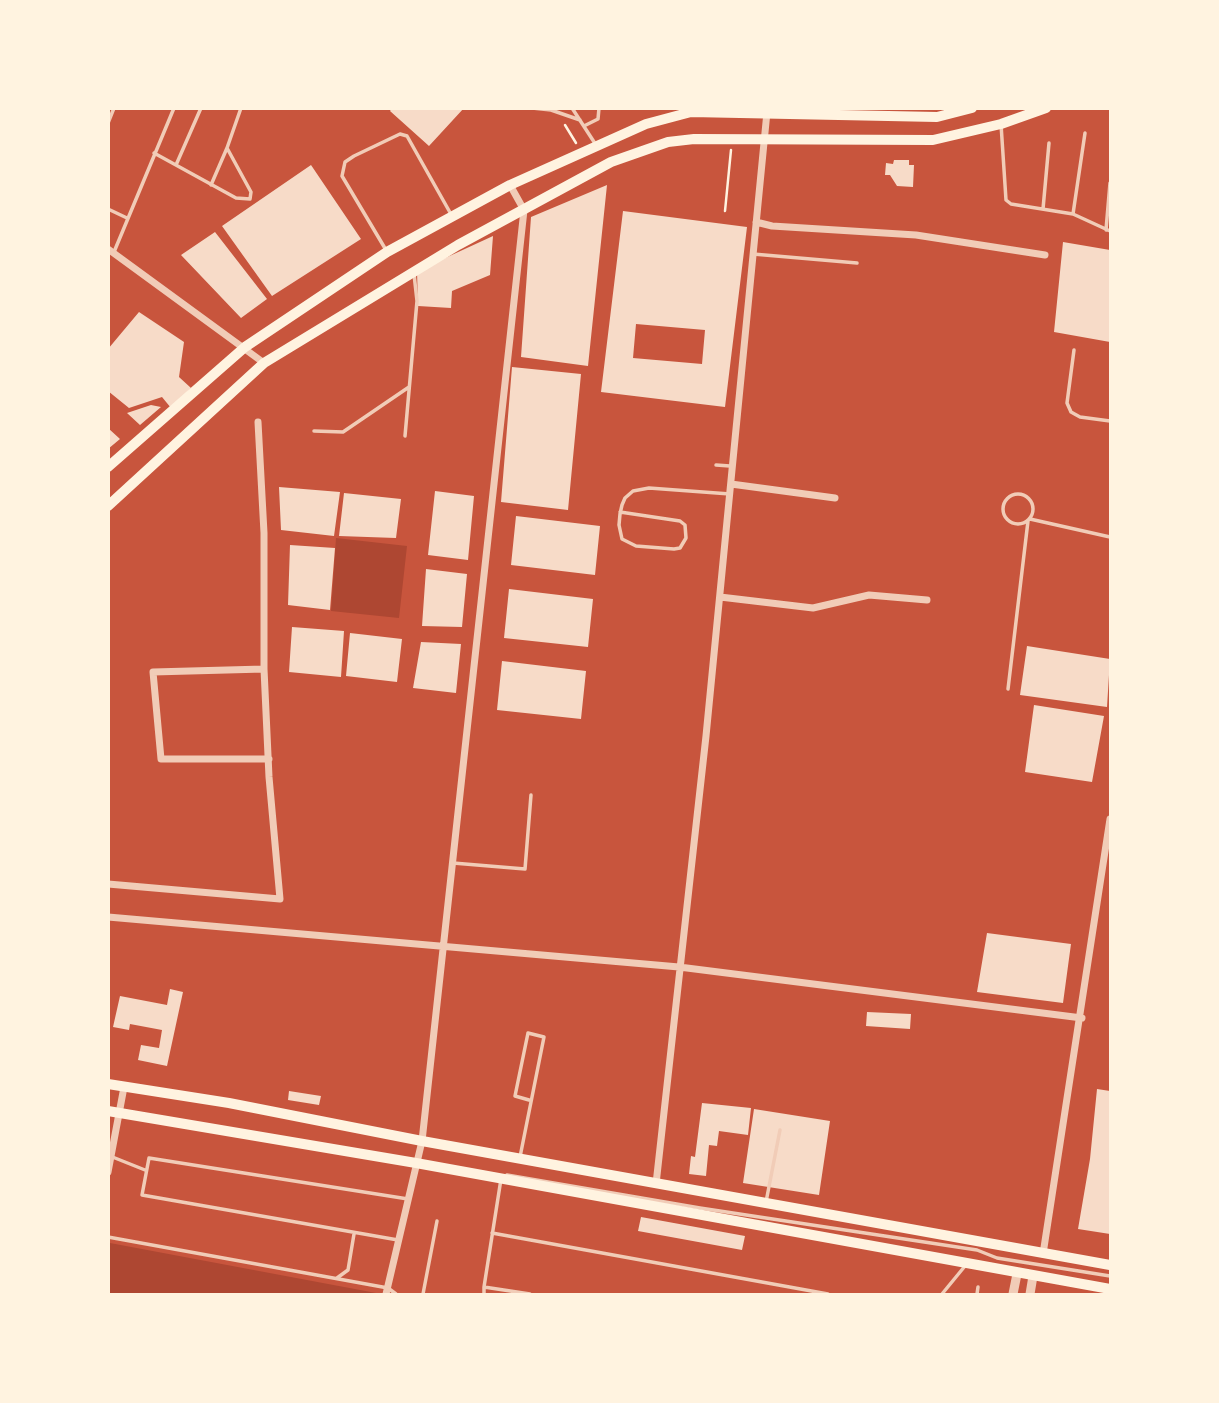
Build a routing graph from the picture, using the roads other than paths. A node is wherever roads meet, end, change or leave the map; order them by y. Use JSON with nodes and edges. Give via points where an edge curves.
{"nodes":[{"id":1,"x":114,"y":108,"type":"edge"},
{"id":2,"x":174,"y":108,"type":"edge"},
{"id":3,"x":201,"y":108,"type":"edge"},
{"id":4,"x":241,"y":108,"type":"edge"},
{"id":5,"x":532,"y":108,"type":"edge"},
{"id":6,"x":572,"y":108,"type":"edge"},
{"id":7,"x":599,"y":108,"type":"edge"},
{"id":8,"x":1046,"y":108,"type":"edge"},
{"id":9,"x":969,"y":109,"type":"edge"},
{"id":10,"x":787,"y":110,"type":"edge"},
{"id":11,"x":692,"y":111,"type":"edge"},
{"id":12,"x":767,"y":112,"type":"junction"},
{"id":13,"x":580,"y":120,"type":"junction"},
{"id":14,"x":108,"y":123,"type":"edge"},
{"id":15,"x":1001,"y":124,"type":"junction"},
{"id":16,"x":584,"y":126,"type":"junction"},
{"id":17,"x":1085,"y":133,"type":"dead end"},
{"id":18,"x":764,"y":139,"type":"junction"},
{"id":19,"x":1049,"y":143,"type":"dead end"},
{"id":20,"x":596,"y":145,"type":"junction"},
{"id":21,"x":227,"y":148,"type":"junction"},
{"id":22,"x":154,"y":153,"type":"junction"},
{"id":23,"x":176,"y":165,"type":"junction"},
{"id":24,"x":1111,"y":183,"type":"edge"},
{"id":25,"x":211,"y":185,"type":"junction"},
{"id":26,"x":510,"y":185,"type":"junction"},
{"id":27,"x":108,"y":209,"type":"edge"},
{"id":28,"x":1043,"y":209,"type":"junction"},
{"id":29,"x":524,"y":210,"type":"junction"},
{"id":30,"x":1073,"y":214,"type":"junction"},
{"id":31,"x":453,"y":217,"type":"junction"},
{"id":32,"x":127,"y":218,"type":"junction"},
{"id":33,"x":756,"y":222,"type":"junction"},
{"id":34,"x":1108,"y":230,"type":"edge"},
{"id":35,"x":111,"y":250,"type":"edge"},
{"id":36,"x":387,"y":252,"type":"junction"},
{"id":37,"x":753,"y":254,"type":"junction"},
{"id":38,"x":1045,"y":255,"type":"dead end"},
{"id":39,"x":857,"y":263,"type":"dead end"},
{"id":40,"x":413,"y":271,"type":"junction"},
{"id":41,"x":245,"y":347,"type":"junction"},
{"id":42,"x":1074,"y":350,"type":"dead end"},
{"id":43,"x":264,"y":363,"type":"junction"},
{"id":44,"x":409,"y":387,"type":"junction"},
{"id":45,"x":1111,"y":421,"type":"edge"},
{"id":46,"x":258,"y":422,"type":"dead end"},
{"id":47,"x":314,"y":431,"type":"dead end"},
{"id":48,"x":405,"y":436,"type":"dead end"},
{"id":49,"x":716,"y":465,"type":"dead end"},
{"id":50,"x":732,"y":466,"type":"junction"},
{"id":51,"x":108,"y":467,"type":"edge"},
{"id":52,"x":731,"y":484,"type":"junction"},
{"id":53,"x":730,"y":494,"type":"junction"},
{"id":54,"x":835,"y":498,"type":"dead end"},
{"id":55,"x":108,"y":506,"type":"edge"},
{"id":56,"x":620,"y":512,"type":"junction"},
{"id":57,"x":1029,"y":520,"type":"junction"},
{"id":58,"x":1111,"y":537,"type":"edge"},
{"id":59,"x":720,"y":597,"type":"junction"},
{"id":60,"x":927,"y":600,"type":"dead end"},
{"id":61,"x":264,"y":669,"type":"junction"},
{"id":62,"x":1008,"y":689,"type":"dead end"},
{"id":63,"x":269,"y":759,"type":"junction"},
{"id":64,"x":531,"y":795,"type":"dead end"},
{"id":65,"x":1111,"y":818,"type":"edge"},
{"id":66,"x":453,"y":863,"type":"junction"},
{"id":67,"x":108,"y":884,"type":"edge"},
{"id":68,"x":108,"y":917,"type":"edge"},
{"id":69,"x":444,"y":946,"type":"junction"},
{"id":70,"x":679,"y":967,"type":"junction"},
{"id":71,"x":1082,"y":1018,"type":"junction"},
{"id":72,"x":108,"y":1084,"type":"edge"},
{"id":73,"x":124,"y":1087,"type":"junction"},
{"id":74,"x":529,"y":1100,"type":"junction"},
{"id":75,"x":114,"y":1112,"type":"edge"},
{"id":76,"x":780,"y":1130,"type":"dead end"},
{"id":77,"x":422,"y":1141,"type":"junction"},
{"id":78,"x":110,"y":1156,"type":"edge"},
{"id":79,"x":520,"y":1159,"type":"junction"},
{"id":80,"x":416,"y":1163,"type":"junction"},
{"id":81,"x":146,"y":1171,"type":"junction"},
{"id":82,"x":108,"y":1172,"type":"edge"},
{"id":83,"x":500,"y":1180,"type":"junction"},
{"id":84,"x":656,"y":1184,"type":"junction"},
{"id":85,"x":408,"y":1199,"type":"junction"},
{"id":86,"x":766,"y":1204,"type":"junction"},
{"id":87,"x":437,"y":1221,"type":"dead end"},
{"id":88,"x":354,"y":1233,"type":"junction"},
{"id":89,"x":492,"y":1233,"type":"junction"},
{"id":90,"x":108,"y":1237,"type":"edge"},
{"id":91,"x":398,"y":1241,"type":"junction"},
{"id":92,"x":1043,"y":1255,"type":"junction"},
{"id":93,"x":997,"y":1258,"type":"junction"},
{"id":94,"x":966,"y":1265,"type":"junction"},
{"id":95,"x":1111,"y":1265,"type":"edge"},
{"id":96,"x":1017,"y":1274,"type":"junction"},
{"id":97,"x":1033,"y":1276,"type":"junction"},
{"id":98,"x":1111,"y":1276,"type":"edge"},
{"id":99,"x":337,"y":1278,"type":"junction"},
{"id":100,"x":484,"y":1287,"type":"junction"},
{"id":101,"x":978,"y":1287,"type":"dead end"},
{"id":102,"x":1111,"y":1289,"type":"edge"},
{"id":103,"x":387,"y":1291,"type":"edge"},
{"id":104,"x":396,"y":1294,"type":"edge"},
{"id":105,"x":423,"y":1294,"type":"edge"},
{"id":106,"x":484,"y":1294,"type":"edge"},
{"id":107,"x":530,"y":1294,"type":"edge"},
{"id":108,"x":828,"y":1294,"type":"edge"},
{"id":109,"x":942,"y":1294,"type":"edge"},
{"id":110,"x":977,"y":1294,"type":"edge"},
{"id":111,"x":1013,"y":1294,"type":"edge"},
{"id":112,"x":1030,"y":1294,"type":"edge"}],
"edges":[{"from":1,"to":14,"type":"lane"},
{"from":2,"to":22,"type":"lane"},
{"from":3,"to":23,"type":"lane"},
{"from":4,"to":21,"type":"lane"},
{"from":5,"to":13,"type":"lane"},
{"from":6,"to":13,"type":"lane"},
{"from":7,"to":16,"type":"lane","via":[[598,119]]},
{"from":8,"to":15,"type":"main road"},
{"from":9,"to":10,"type":"main road","via":[[937,117]]},
{"from":10,"to":12,"type":"main road"},
{"from":11,"to":12,"type":"main road"},
{"from":11,"to":20,"type":"main road"},
{"from":12,"to":18,"type":"street"},
{"from":13,"to":16,"type":"lane"},
{"from":15,"to":18,"type":"main road","via":[[933,141]]},
{"from":15,"to":28,"type":"lane","via":[[1006,200]]},
{"from":16,"to":20,"type":"lane"},
{"from":17,"to":30,"type":"lane"},
{"from":18,"to":29,"type":"main road","via":[[668,142],[639,150]]},
{"from":18,"to":33,"type":"street"},
{"from":19,"to":28,"type":"lane"},
{"from":20,"to":26,"type":"main road"},
{"from":21,"to":25,"type":"lane"},
{"from":21,"to":25,"type":"lane","via":[[251,196],[236,198]]},
{"from":22,"to":23,"type":"lane"},
{"from":22,"to":32,"type":"lane"},
{"from":23,"to":25,"type":"lane"},
{"from":24,"to":34,"type":"lane"},
{"from":26,"to":29,"type":"street"},
{"from":26,"to":31,"type":"main road"},
{"from":27,"to":32,"type":"lane"},
{"from":28,"to":30,"type":"lane"},
{"from":29,"to":40,"type":"main road"},
{"from":29,"to":66,"type":"street"},
{"from":30,"to":34,"type":"lane"},
{"from":31,"to":36,"type":"main road"},
{"from":31,"to":36,"type":"lane","via":[[407,136],[400,134],[354,156],[345,162],[342,176]]},
{"from":32,"to":35,"type":"lane"},
{"from":33,"to":37,"type":"street"},
{"from":33,"to":38,"type":"street","via":[[916,235]]},
{"from":35,"to":41,"type":"street"},
{"from":36,"to":41,"type":"main road"},
{"from":37,"to":39,"type":"lane"},
{"from":37,"to":50,"type":"street"},
{"from":40,"to":43,"type":"main road"},
{"from":40,"to":44,"type":"lane","via":[[417,301]]},
{"from":41,"to":43,"type":"street"},
{"from":41,"to":51,"type":"main road"},
{"from":42,"to":45,"type":"lane","via":[[1067,403],[1071,412]]},
{"from":43,"to":55,"type":"main road"},
{"from":44,"to":47,"type":"lane","via":[[343,432]]},
{"from":44,"to":48,"type":"lane"},
{"from":46,"to":61,"type":"street"},
{"from":49,"to":50,"type":"lane"},
{"from":50,"to":52,"type":"street"},
{"from":52,"to":53,"type":"street"},
{"from":52,"to":54,"type":"street"},
{"from":53,"to":56,"type":"lane","via":[[640,488],[625,498]]},
{"from":53,"to":59,"type":"street"},
{"from":56,"to":56,"type":"lane","via":[[620,533],[626,542],[674,550],[684,544],[686,531],[680,521]]},
{"from":57,"to":57,"type":"lane","via":[[1033,504],[1027,497],[1009,497],[1004,514],[1010,522]]},
{"from":57,"to":58,"type":"lane"},
{"from":57,"to":62,"type":"lane"},
{"from":59,"to":60,"type":"street","via":[[813,607],[869,595]]},
{"from":59,"to":70,"type":"street"},
{"from":61,"to":63,"type":"street"},
{"from":61,"to":63,"type":"street","via":[[153,672],[161,760]]},
{"from":63,"to":67,"type":"street","via":[[280,899]]},
{"from":64,"to":66,"type":"lane","via":[[525,869]]},
{"from":65,"to":71,"type":"street"},
{"from":66,"to":69,"type":"street"},
{"from":68,"to":69,"type":"street"},
{"from":69,"to":70,"type":"street"},
{"from":69,"to":77,"type":"street"},
{"from":70,"to":71,"type":"street"},
{"from":70,"to":84,"type":"street"},
{"from":71,"to":92,"type":"street"},
{"from":72,"to":73,"type":"main road"},
{"from":73,"to":75,"type":"street"},
{"from":73,"to":77,"type":"main road"},
{"from":74,"to":74,"type":"lane","via":[[544,1037],[528,1032],[515,1096]]},
{"from":74,"to":79,"type":"lane"},
{"from":75,"to":78,"type":"street"},
{"from":75,"to":80,"type":"main road"},
{"from":76,"to":86,"type":"lane"},
{"from":77,"to":79,"type":"main road"},
{"from":77,"to":80,"type":"street"},
{"from":78,"to":81,"type":"lane"},
{"from":78,"to":82,"type":"street"},
{"from":79,"to":84,"type":"main road"},
{"from":80,"to":83,"type":"main road"},
{"from":80,"to":85,"type":"street"},
{"from":81,"to":85,"type":"lane","via":[[149,1158]]},
{"from":81,"to":88,"type":"lane","via":[[142,1195]]},
{"from":83,"to":89,"type":"lane"},
{"from":83,"to":93,"type":"lane","via":[[514,1175],[700,1209],[977,1250]]},
{"from":83,"to":94,"type":"main road"},
{"from":84,"to":86,"type":"main road"},
{"from":85,"to":91,"type":"street"},
{"from":86,"to":92,"type":"main road"},
{"from":87,"to":105,"type":"lane"},
{"from":88,"to":91,"type":"lane"},
{"from":88,"to":99,"type":"lane","via":[[348,1270]]},
{"from":89,"to":100,"type":"lane"},
{"from":89,"to":108,"type":"lane"},
{"from":90,"to":99,"type":"lane"},
{"from":91,"to":103,"type":"street"},
{"from":92,"to":95,"type":"main road"},
{"from":93,"to":94,"type":"lane"},
{"from":93,"to":98,"type":"lane"},
{"from":94,"to":96,"type":"main road"},
{"from":94,"to":109,"type":"lane"},
{"from":96,"to":97,"type":"main road"},
{"from":96,"to":111,"type":"street"},
{"from":97,"to":102,"type":"main road"},
{"from":97,"to":112,"type":"street"},
{"from":99,"to":103,"type":"lane"},
{"from":100,"to":106,"type":"lane"},
{"from":100,"to":107,"type":"lane"},
{"from":101,"to":110,"type":"lane"},
{"from":103,"to":104,"type":"lane"}]}
